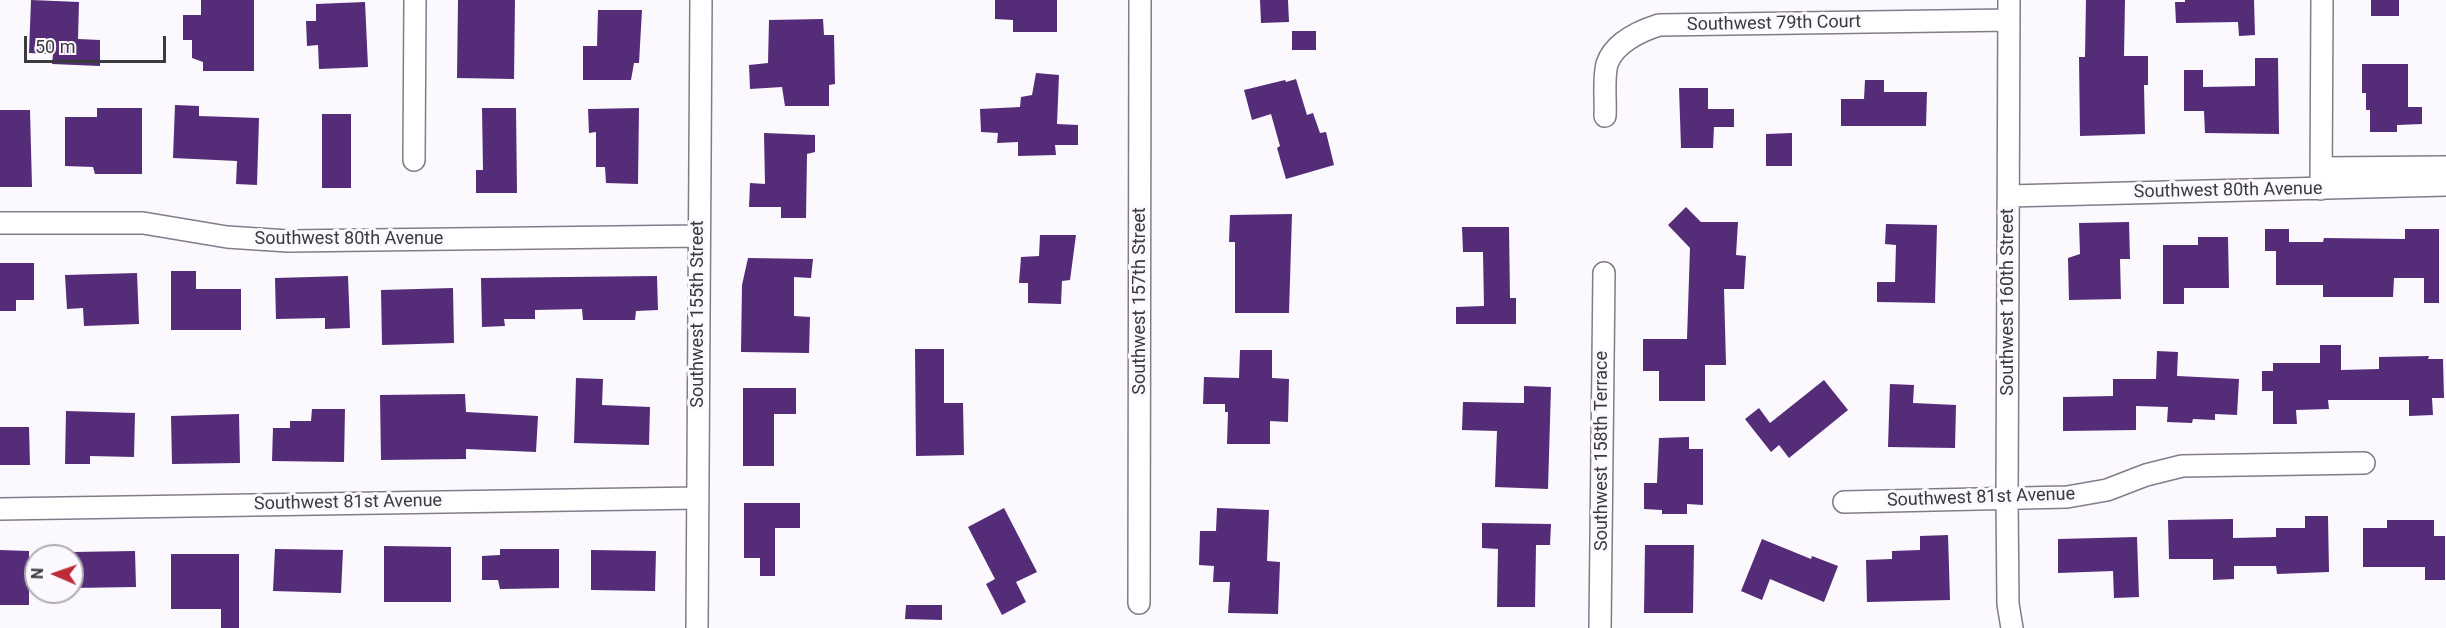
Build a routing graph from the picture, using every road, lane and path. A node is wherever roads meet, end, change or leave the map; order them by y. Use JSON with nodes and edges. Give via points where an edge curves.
{"nodes":[{"id":1,"x":415,"y":0,"type":"edge"},
{"id":2,"x":701,"y":0,"type":"edge"},
{"id":3,"x":1140,"y":0,"type":"edge"},
{"id":4,"x":2322,"y":0,"type":"edge"},
{"id":5,"x":2009,"y":10,"type":"edge"},
{"id":6,"x":1605,"y":117,"type":"dead end"},
{"id":7,"x":414,"y":160,"type":"dead end"},
{"id":8,"x":2446,"y":167,"type":"edge"},
{"id":9,"x":2321,"y":179,"type":"junction"},
{"id":10,"x":2446,"y":185,"type":"edge"},
{"id":11,"x":2009,"y":196,"type":"junction"},
{"id":12,"x":0,"y":223,"type":"edge"},
{"id":13,"x":699,"y":236,"type":"junction"},
{"id":14,"x":1604,"y":273,"type":"dead end"},
{"id":15,"x":2364,"y":463,"type":"dead end"},
{"id":16,"x":697,"y":498,"type":"junction"},
{"id":17,"x":2007,"y":499,"type":"junction"},
{"id":18,"x":1844,"y":502,"type":"dead end"},
{"id":19,"x":0,"y":509,"type":"edge"},
{"id":20,"x":1139,"y":603,"type":"dead end"},
{"id":21,"x":2008,"y":604,"type":"junction"},
{"id":22,"x":697,"y":628,"type":"edge"},
{"id":23,"x":1600,"y":628,"type":"edge"},
{"id":24,"x":2003,"y":628,"type":"edge"},
{"id":25,"x":2012,"y":628,"type":"edge"}],
"edges":[{"from":1,"to":7,"type":"street"},
{"from":2,"to":13,"type":"street","name":"Southwest 155th Street"},
{"from":3,"to":20,"type":"street","name":"Southwest 157th Street"},
{"from":4,"to":9,"type":"street"},
{"from":5,"to":6,"type":"street","name":"Southwest 79th Court","via":[[1659,25],[1629,38],[1614,52],[1607,64]]},
{"from":5,"to":11,"type":"street","name":"Southwest 160th Street"},
{"from":8,"to":9,"type":"street"},
{"from":9,"to":10,"type":"street","name":"Southwest 80th Avenue"},
{"from":9,"to":11,"type":"street","name":"Southwest 80th Avenue"},
{"from":11,"to":17,"type":"street","name":"Southwest 160th Street"},
{"from":12,"to":13,"type":"street","name":"Southwest 80th Avenue","via":[[143,223],[227,237],[288,241]]},
{"from":13,"to":16,"type":"street","name":"Southwest 155th Street"},
{"from":14,"to":23,"type":"street","name":"Southwest 158th Terrace"},
{"from":15,"to":17,"type":"street","name":"Southwest 81st Avenue","via":[[2182,466],[2086,495]]},
{"from":16,"to":19,"type":"street","name":"Southwest 81st Avenue"},
{"from":16,"to":22,"type":"street","name":"Southwest 155th Street"},
{"from":17,"to":18,"type":"street","name":"Southwest 81st Avenue"},
{"from":17,"to":21,"type":"street","name":"Southwest 160th Street"},
{"from":21,"to":24,"type":"street","name":"Southwest 160th Street"},
{"from":21,"to":25,"type":"street","name":"Southwest 160th Street"}]}
